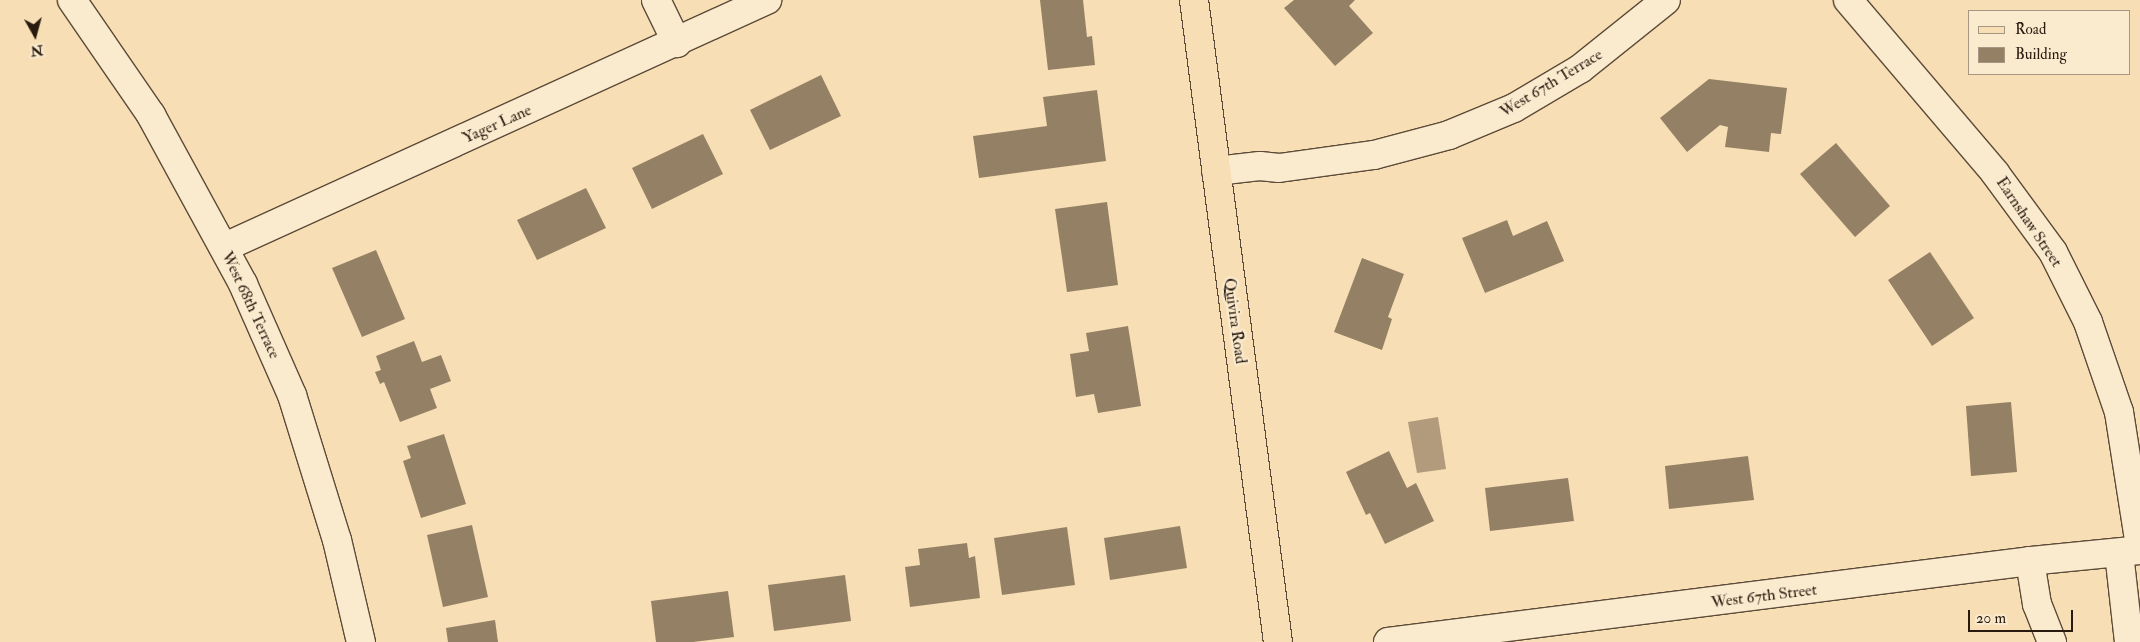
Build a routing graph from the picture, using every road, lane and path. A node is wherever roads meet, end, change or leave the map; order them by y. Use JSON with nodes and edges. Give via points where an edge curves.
{"nodes":[{"id":1,"x":72,"y":0,"type":"edge"},
{"id":2,"x":656,"y":0,"type":"edge"},
{"id":3,"x":768,"y":0,"type":"edge"},
{"id":4,"x":1194,"y":0,"type":"edge"},
{"id":5,"x":1666,"y":0,"type":"edge"},
{"id":6,"x":1848,"y":0,"type":"edge"},
{"id":7,"x":678,"y":43,"type":"junction"},
{"id":8,"x":1216,"y":171,"type":"junction"},
{"id":9,"x":225,"y":247,"type":"junction"},
{"id":10,"x":2133,"y":549,"type":"edge"},
{"id":11,"x":2030,"y":561,"type":"junction"},
{"id":12,"x":361,"y":642,"type":"edge"},
{"id":13,"x":1278,"y":642,"type":"edge"},
{"id":14,"x":1388,"y":642,"type":"edge"},
{"id":15,"x":2052,"y":642,"type":"edge"},
{"id":16,"x":2129,"y":642,"type":"edge"}],
"edges":[{"from":1,"to":9,"type":"street","name":"West 68th Terrace","via":[[151,115]]},
{"from":2,"to":7,"type":"street"},
{"from":3,"to":7,"type":"street","name":"Yager Lane"},
{"from":4,"to":8,"type":"main road","name":"Quivira Road"},
{"from":5,"to":8,"type":"street","name":"West 67th Terrace","via":[[1580,69],[1514,108],[1449,135],[1374,155],[1279,168],[1260,166]]},
{"from":6,"to":10,"type":"street","name":"Earnshaw Street","via":[[1995,173],[2054,252],[2088,322],[2119,412]]},
{"from":7,"to":9,"type":"street","name":"Yager Lane"},
{"from":8,"to":13,"type":"main road","name":"Quivira Road"},
{"from":9,"to":12,"type":"street","name":"West 68th Terrace","via":[[292,395],[337,540]]},
{"from":10,"to":11,"type":"street","name":"West 67th Street"},
{"from":10,"to":16,"type":"street","name":"Earnshaw Street"},
{"from":11,"to":14,"type":"street","name":"West 67th Street"},
{"from":11,"to":15,"type":"street","via":[[2037,604]]}]}
